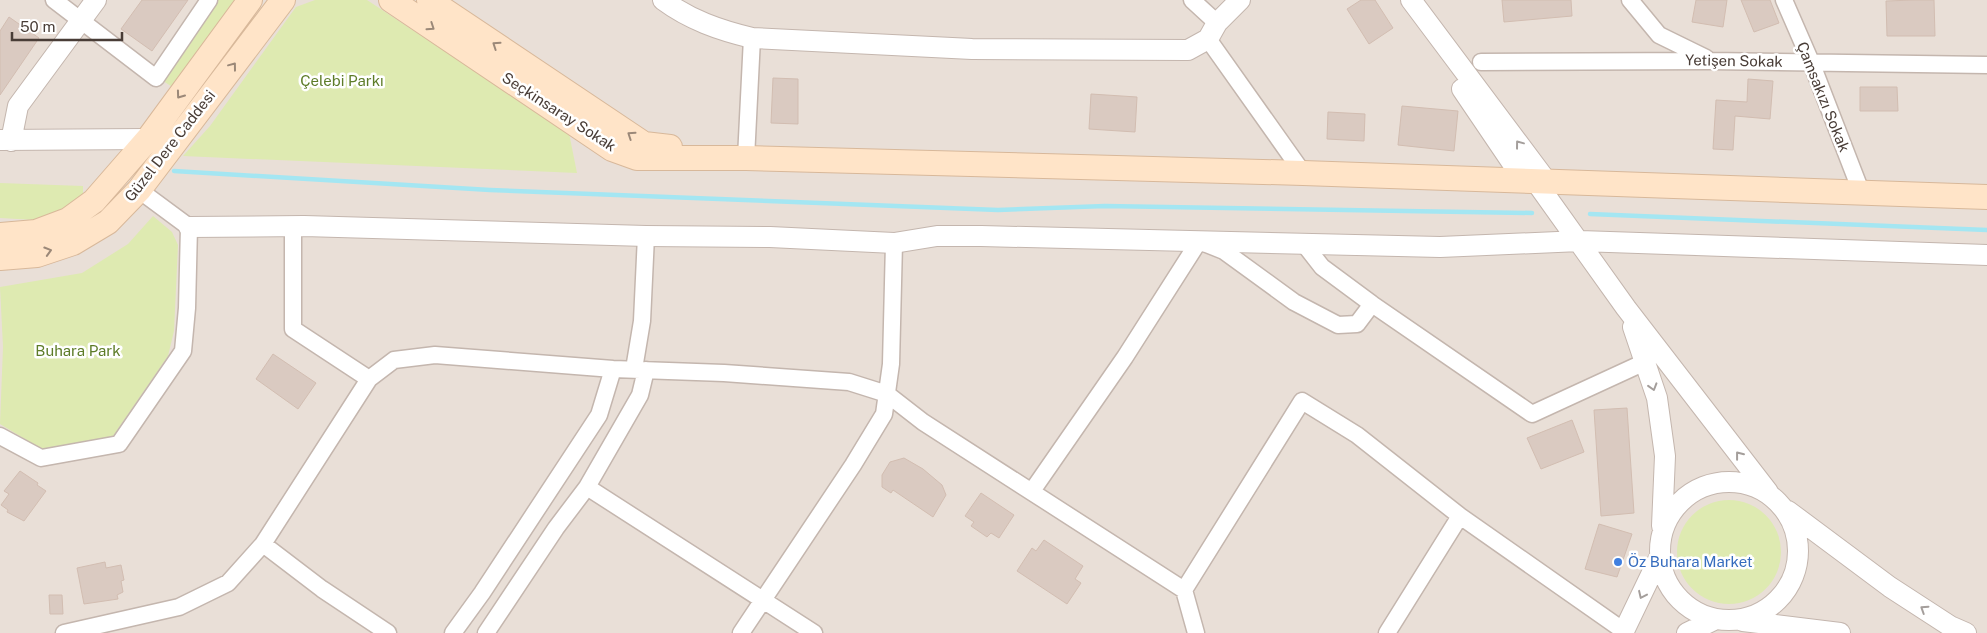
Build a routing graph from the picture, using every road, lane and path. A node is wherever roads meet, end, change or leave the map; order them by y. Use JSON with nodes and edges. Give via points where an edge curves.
{"nodes":[{"id":1,"x":54,"y":0,"type":"edge"},
{"id":2,"x":96,"y":0,"type":"edge"},
{"id":3,"x":209,"y":0,"type":"edge"},
{"id":4,"x":250,"y":0,"type":"edge"},
{"id":5,"x":391,"y":0,"type":"edge"},
{"id":6,"x":429,"y":0,"type":"edge"},
{"id":7,"x":662,"y":0,"type":"edge"},
{"id":8,"x":1192,"y":0,"type":"edge"},
{"id":9,"x":1240,"y":0,"type":"edge"},
{"id":10,"x":1399,"y":0,"type":"edge"},
{"id":11,"x":1411,"y":0,"type":"edge"},
{"id":12,"x":1630,"y":0,"type":"edge"},
{"id":13,"x":1784,"y":0,"type":"edge"},
{"id":14,"x":283,"y":2,"type":"edge"},
{"id":15,"x":82,"y":20,"type":"junction"},
{"id":16,"x":1213,"y":31,"type":"junction"},
{"id":17,"x":752,"y":38,"type":"junction"},
{"id":18,"x":1710,"y":61,"type":"junction"},
{"id":19,"x":1481,"y":62,"type":"dead end"},
{"id":20,"x":1811,"y":62,"type":"junction"},
{"id":21,"x":1987,"y":66,"type":"edge"},
{"id":22,"x":148,"y":139,"type":"junction"},
{"id":23,"x":5,"y":141,"type":"edge"},
{"id":24,"x":746,"y":158,"type":"junction"},
{"id":25,"x":1303,"y":173,"type":"junction"},
{"id":26,"x":1536,"y":182,"type":"junction"},
{"id":27,"x":139,"y":190,"type":"junction"},
{"id":28,"x":1862,"y":194,"type":"junction"},
{"id":29,"x":1987,"y":197,"type":"edge"},
{"id":30,"x":293,"y":226,"type":"junction"},
{"id":31,"x":189,"y":227,"type":"junction"},
{"id":32,"x":0,"y":235,"type":"edge"},
{"id":33,"x":646,"y":236,"type":"junction"},
{"id":34,"x":1199,"y":241,"type":"junction"},
{"id":35,"x":1580,"y":241,"type":"junction"},
{"id":36,"x":894,"y":243,"type":"junction"},
{"id":37,"x":1304,"y":244,"type":"junction"},
{"id":38,"x":1987,"y":255,"type":"edge"},
{"id":39,"x":0,"y":258,"type":"edge"},
{"id":40,"x":1372,"y":304,"type":"junction"},
{"id":41,"x":1626,"y":308,"type":"junction"},
{"id":42,"x":1645,"y":362,"type":"junction"},
{"id":43,"x":613,"y":369,"type":"junction"},
{"id":44,"x":640,"y":370,"type":"junction"},
{"id":45,"x":369,"y":379,"type":"junction"},
{"id":46,"x":887,"y":394,"type":"junction"},
{"id":47,"x":3,"y":442,"type":"edge"},
{"id":48,"x":586,"y":487,"type":"junction"},
{"id":49,"x":1032,"y":491,"type":"junction"},
{"id":50,"x":1769,"y":493,"type":"junction"},
{"id":51,"x":1785,"y":509,"type":"junction"},
{"id":52,"x":1460,"y":516,"type":"junction"},
{"id":53,"x":1662,"y":533,"type":"junction"},
{"id":54,"x":263,"y":544,"type":"junction"},
{"id":55,"x":1660,"y":556,"type":"junction"},
{"id":56,"x":1184,"y":590,"type":"junction"},
{"id":57,"x":764,"y":600,"type":"junction"},
{"id":58,"x":1716,"y":619,"type":"junction"},
{"id":59,"x":1739,"y":620,"type":"junction"},
{"id":60,"x":1624,"y":632,"type":"edge"},
{"id":61,"x":64,"y":633,"type":"edge"},
{"id":62,"x":388,"y":633,"type":"edge"},
{"id":63,"x":453,"y":633,"type":"edge"},
{"id":64,"x":486,"y":633,"type":"edge"},
{"id":65,"x":741,"y":633,"type":"edge"},
{"id":66,"x":814,"y":633,"type":"edge"},
{"id":67,"x":1196,"y":633,"type":"edge"},
{"id":68,"x":1387,"y":633,"type":"edge"},
{"id":69,"x":1687,"y":633,"type":"edge"},
{"id":70,"x":1840,"y":633,"type":"edge"},
{"id":71,"x":1966,"y":633,"type":"edge"}],
"edges":[{"from":1,"to":15,"type":"street"},
{"from":2,"to":15,"type":"street"},
{"from":3,"to":15,"type":"street","via":[[156,78]]},
{"from":4,"to":22,"type":"main road","name":"Güzel Dere Caddesi","one_way":true},
{"from":5,"to":24,"type":"main road","name":"Seçkinsaray Sokak","one_way":true,"via":[[612,149],[637,158]]},
{"from":24,"to":6,"type":"main road","name":"Seçkinsaray Sokak","one_way":true,"via":[[644,144]]},
{"from":7,"to":17,"type":"street","via":[[680,13],[720,30]]},
{"from":8,"to":16,"type":"street"},
{"from":9,"to":16,"type":"street"},
{"from":10,"to":26,"type":"street"},
{"from":26,"to":11,"type":"street","one_way":true},
{"from":12,"to":18,"type":"street","via":[[1658,35]]},
{"from":13,"to":20,"type":"street","name":"Çamsakızı Sokak"},
{"from":27,"to":14,"type":"main road","name":"Güzel Dere Caddesi","one_way":true},
{"from":15,"to":23,"type":"street","via":[[18,106]]},
{"from":16,"to":17,"type":"street","via":[[1188,50],[972,49]]},
{"from":16,"to":25,"type":"street"},
{"from":17,"to":24,"type":"street"},
{"from":18,"to":19,"type":"street","name":"Yetişen Sokak"},
{"from":18,"to":20,"type":"street","name":"Yetişen Sokak"},
{"from":20,"to":21,"type":"street","name":"Yetişen Sokak"},
{"from":20,"to":28,"type":"street","name":"Çamsakızı Sokak"},
{"from":22,"to":23,"type":"street"},
{"from":22,"to":32,"type":"main road","name":"Güzel Dere Caddesi","via":[[94,201],[68,220],[36,232]]},
{"from":24,"to":25,"type":"main road"},
{"from":25,"to":26,"type":"main road"},
{"from":26,"to":28,"type":"main road"},
{"from":26,"to":35,"type":"street"},
{"from":27,"to":31,"type":"street"},
{"from":39,"to":27,"type":"main road","name":"Güzel Dere Caddesi","one_way":true,"via":[[37,255],[73,244],[108,222]]},
{"from":28,"to":29,"type":"main road"},
{"from":30,"to":31,"type":"street"},
{"from":30,"to":33,"type":"street"},
{"from":30,"to":45,"type":"street","via":[[293,329]]},
{"from":31,"to":47,"type":"street","via":[[183,351],[119,444],[41,458]]},
{"from":33,"to":36,"type":"street"},
{"from":33,"to":44,"type":"street"},
{"from":34,"to":36,"type":"street","via":[[946,236]]},
{"from":34,"to":37,"type":"street"},
{"from":34,"to":40,"type":"street","via":[[1224,251],[1294,302],[1338,325],[1357,324]]},
{"from":34,"to":49,"type":"street","via":[[1125,357]]},
{"from":35,"to":37,"type":"street","via":[[1440,247]]},
{"from":35,"to":38,"type":"street"},
{"from":35,"to":41,"type":"street"},
{"from":36,"to":46,"type":"street","via":[[891,364]]},
{"from":37,"to":40,"type":"street","via":[[1322,267]]},
{"from":40,"to":42,"type":"street","via":[[1532,414]]},
{"from":41,"to":42,"type":"street"},
{"from":50,"to":41,"type":"street","one_way":true},
{"from":42,"to":53,"type":"street","one_way":true,"via":[[1657,398],[1665,456]]},
{"from":43,"to":44,"type":"street"},
{"from":43,"to":45,"type":"street","via":[[435,356],[394,360]]},
{"from":43,"to":63,"type":"street","via":[[599,415]]},
{"from":44,"to":46,"type":"street","via":[[849,382]]},
{"from":44,"to":48,"type":"street","via":[[640,395]]},
{"from":45,"to":54,"type":"street"},
{"from":46,"to":49,"type":"street","via":[[923,422]]},
{"from":46,"to":57,"type":"street","via":[[884,414]]},
{"from":48,"to":57,"type":"street"},
{"from":48,"to":64,"type":"street"},
{"from":49,"to":56,"type":"street"},
{"from":50,"to":51,"type":"street"},
{"from":50,"to":53,"type":"street","via":[[1734,481],[1698,488],[1671,512]]},
{"from":51,"to":59,"type":"street","via":[[1797,532],[1800,555],[1794,579],[1781,599],[1762,613]]},
{"from":71,"to":51,"type":"street","one_way":true,"via":[[1890,587]]},
{"from":52,"to":56,"type":"street","via":[[1357,436],[1302,401]]},
{"from":52,"to":60,"type":"street"},
{"from":52,"to":68,"type":"street"},
{"from":53,"to":55,"type":"street"},
{"from":54,"to":61,"type":"street","via":[[228,583],[180,607]]},
{"from":54,"to":62,"type":"street"},
{"from":55,"to":58,"type":"street","via":[[1665,578],[1677,597],[1694,611]]},
{"from":55,"to":60,"type":"street","one_way":true},
{"from":56,"to":67,"type":"street"},
{"from":57,"to":65,"type":"street"},
{"from":57,"to":66,"type":"street"},
{"from":58,"to":59,"type":"street"},
{"from":58,"to":69,"type":"street"},
{"from":59,"to":70,"type":"street"}]}
